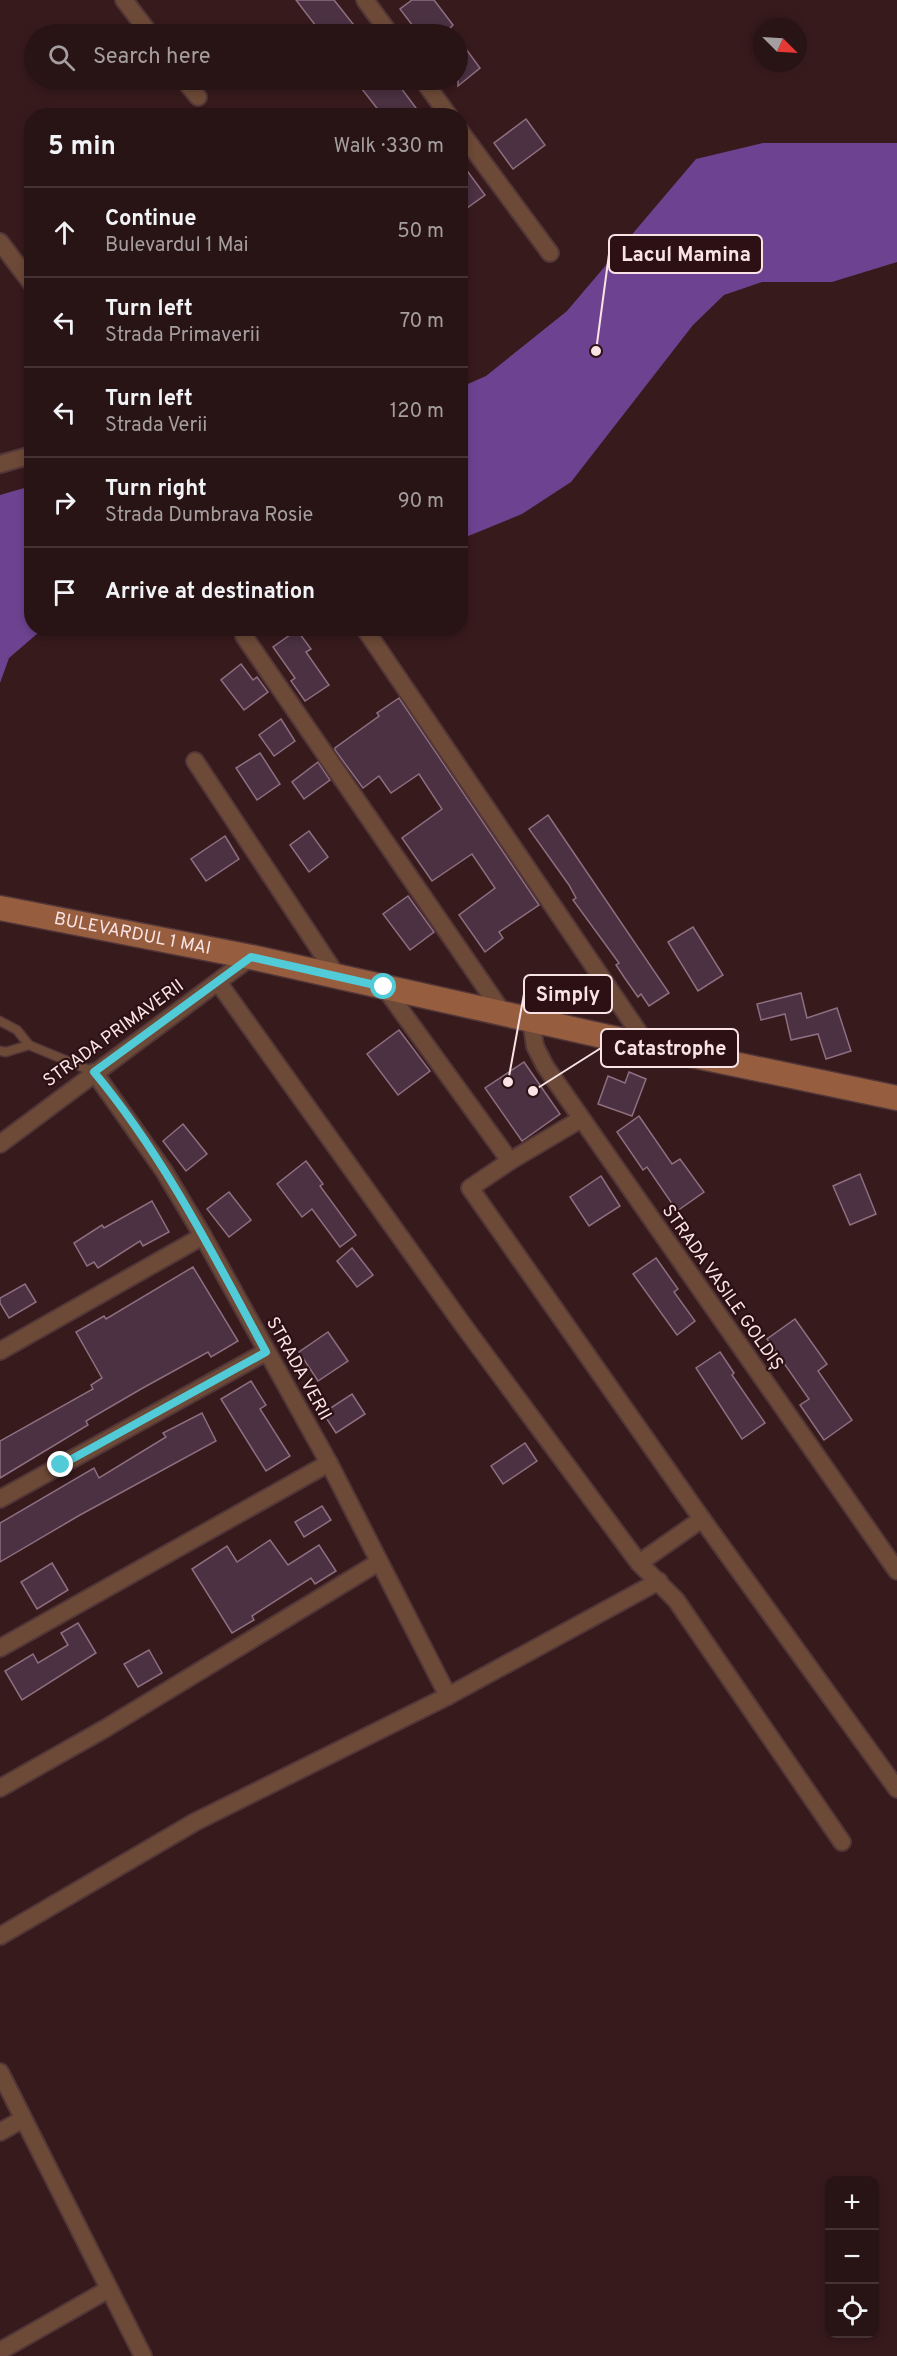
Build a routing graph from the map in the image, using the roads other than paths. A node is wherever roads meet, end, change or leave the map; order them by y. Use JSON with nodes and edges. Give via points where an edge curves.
{"nodes":[{"id":1,"x":124,"y":0,"type":"edge"},
{"id":2,"x":365,"y":0,"type":"edge"},
{"id":3,"x":142,"y":24,"type":"edge"},
{"id":4,"x":383,"y":24,"type":"edge"},
{"id":5,"x":192,"y":90,"type":"edge"},
{"id":6,"x":430,"y":90,"type":"edge"},
{"id":7,"x":198,"y":98,"type":"dead end"},
{"id":8,"x":443,"y":108,"type":"edge"},
{"id":9,"x":468,"y":142,"type":"edge"},
{"id":10,"x":0,"y":242,"type":"edge"},
{"id":11,"x":550,"y":253,"type":"dead end"},
{"id":12,"x":24,"y":274,"type":"edge"},
{"id":13,"x":24,"y":457,"type":"edge"},
{"id":14,"x":0,"y":464,"type":"edge"},
{"id":15,"x":244,"y":636,"type":"dead end"},
{"id":16,"x":370,"y":636,"type":"edge"},
{"id":17,"x":195,"y":761,"type":"dead end"},
{"id":18,"x":0,"y":908,"type":"edge"},
{"id":19,"x":251,"y":957,"type":"junction"},
{"id":20,"x":337,"y":976,"type":"junction"},
{"id":21,"x":218,"y":982,"type":"junction"},
{"id":22,"x":384,"y":987,"type":"junction"},
{"id":23,"x":503,"y":1014,"type":"junction"},
{"id":24,"x":531,"y":1020,"type":"junction"},
{"id":25,"x":0,"y":1021,"type":"edge"},
{"id":26,"x":29,"y":1045,"type":"junction"},
{"id":27,"x":648,"y":1046,"type":"junction"},
{"id":28,"x":0,"y":1051,"type":"edge"},
{"id":29,"x":94,"y":1072,"type":"junction"},
{"id":30,"x":897,"y":1098,"type":"edge"},
{"id":31,"x":581,"y":1119,"type":"junction"},
{"id":32,"x":0,"y":1144,"type":"edge"},
{"id":33,"x":510,"y":1161,"type":"junction"},
{"id":34,"x":203,"y":1236,"type":"junction"},
{"id":35,"x":0,"y":1351,"type":"edge"},
{"id":36,"x":266,"y":1352,"type":"junction"},
{"id":37,"x":329,"y":1463,"type":"junction"},
{"id":38,"x":0,"y":1499,"type":"edge"},
{"id":39,"x":702,"y":1520,"type":"junction"},
{"id":40,"x":379,"y":1562,"type":"junction"},
{"id":41,"x":639,"y":1563,"type":"junction"},
{"id":42,"x":897,"y":1571,"type":"edge"},
{"id":43,"x":659,"y":1581,"type":"junction"},
{"id":44,"x":0,"y":1648,"type":"edge"},
{"id":45,"x":448,"y":1696,"type":"junction"},
{"id":46,"x":0,"y":1788,"type":"edge"},
{"id":47,"x":897,"y":1788,"type":"edge"},
{"id":48,"x":842,"y":1842,"type":"dead end"},
{"id":49,"x":0,"y":1936,"type":"edge"},
{"id":50,"x":0,"y":2072,"type":"edge"},
{"id":51,"x":23,"y":2119,"type":"junction"},
{"id":52,"x":0,"y":2132,"type":"edge"},
{"id":53,"x":109,"y":2289,"type":"junction"},
{"id":54,"x":0,"y":2351,"type":"edge"},
{"id":55,"x":143,"y":2356,"type":"edge"}],
"edges":[{"from":1,"to":3,"type":"street"},
{"from":2,"to":4,"type":"street"},
{"from":5,"to":7,"type":"street"},
{"from":6,"to":8,"type":"street"},
{"from":9,"to":11,"type":"street"},
{"from":10,"to":12,"type":"street"},
{"from":13,"to":14,"type":"street"},
{"from":15,"to":23,"type":"street"},
{"from":16,"to":27,"type":"street"},
{"from":17,"to":20,"type":"street"},
{"from":18,"to":19,"type":"main road","name":"BULEVARDUL 1 MAI"},
{"from":19,"to":20,"type":"main road","name":"BULEVARDUL 1 MAI"},
{"from":19,"to":21,"type":"street","name":"STRADA PRIMAVERII"},
{"from":20,"to":22,"type":"main road","name":"BULEVARDUL 1 MAI"},
{"from":21,"to":29,"type":"street","name":"STRADA PRIMAVERII"},
{"from":21,"to":41,"type":"street"},
{"from":22,"to":23,"type":"main road","name":"BULEVARDUL 1 MAI"},
{"from":22,"to":33,"type":"street"},
{"from":23,"to":24,"type":"main road","name":"BULEVARDUL 1 MAI"},
{"from":24,"to":27,"type":"main road","name":"BULEVARDUL 1 MAI"},
{"from":24,"to":31,"type":"street","name":"STRADA VASILE GOLDIȘ","via":[[535,1046],[545,1066]]},
{"from":25,"to":26,"type":"lane","via":[[16,1030]]},
{"from":26,"to":28,"type":"lane"},
{"from":26,"to":29,"type":"lane"},
{"from":27,"to":30,"type":"main road","name":"BULEVARDUL 1 MAI"},
{"from":29,"to":32,"type":"street","name":"STRADA PRIMAVERII"},
{"from":29,"to":34,"type":"street","name":"STRADA VERII","via":[[164,1171]]},
{"from":31,"to":33,"type":"street"},
{"from":31,"to":42,"type":"street","name":"STRADA VASILE GOLDIȘ"},
{"from":33,"to":39,"type":"street","via":[[470,1188]]},
{"from":34,"to":35,"type":"street"},
{"from":34,"to":36,"type":"street","name":"STRADA VERII"},
{"from":36,"to":37,"type":"street","name":"STRADA VERII"},
{"from":36,"to":38,"type":"street"},
{"from":37,"to":40,"type":"street","name":"STRADA VERII"},
{"from":37,"to":44,"type":"street"},
{"from":39,"to":41,"type":"street"},
{"from":39,"to":47,"type":"street"},
{"from":40,"to":45,"type":"street","name":"STRADA VERII"},
{"from":40,"to":46,"type":"street"},
{"from":41,"to":43,"type":"street"},
{"from":43,"to":45,"type":"street"},
{"from":43,"to":48,"type":"street","via":[[683,1610]]},
{"from":45,"to":49,"type":"street","via":[[195,1822]]},
{"from":50,"to":51,"type":"street"},
{"from":51,"to":52,"type":"street"},
{"from":51,"to":53,"type":"street"},
{"from":53,"to":54,"type":"street"},
{"from":53,"to":55,"type":"street"}]}
